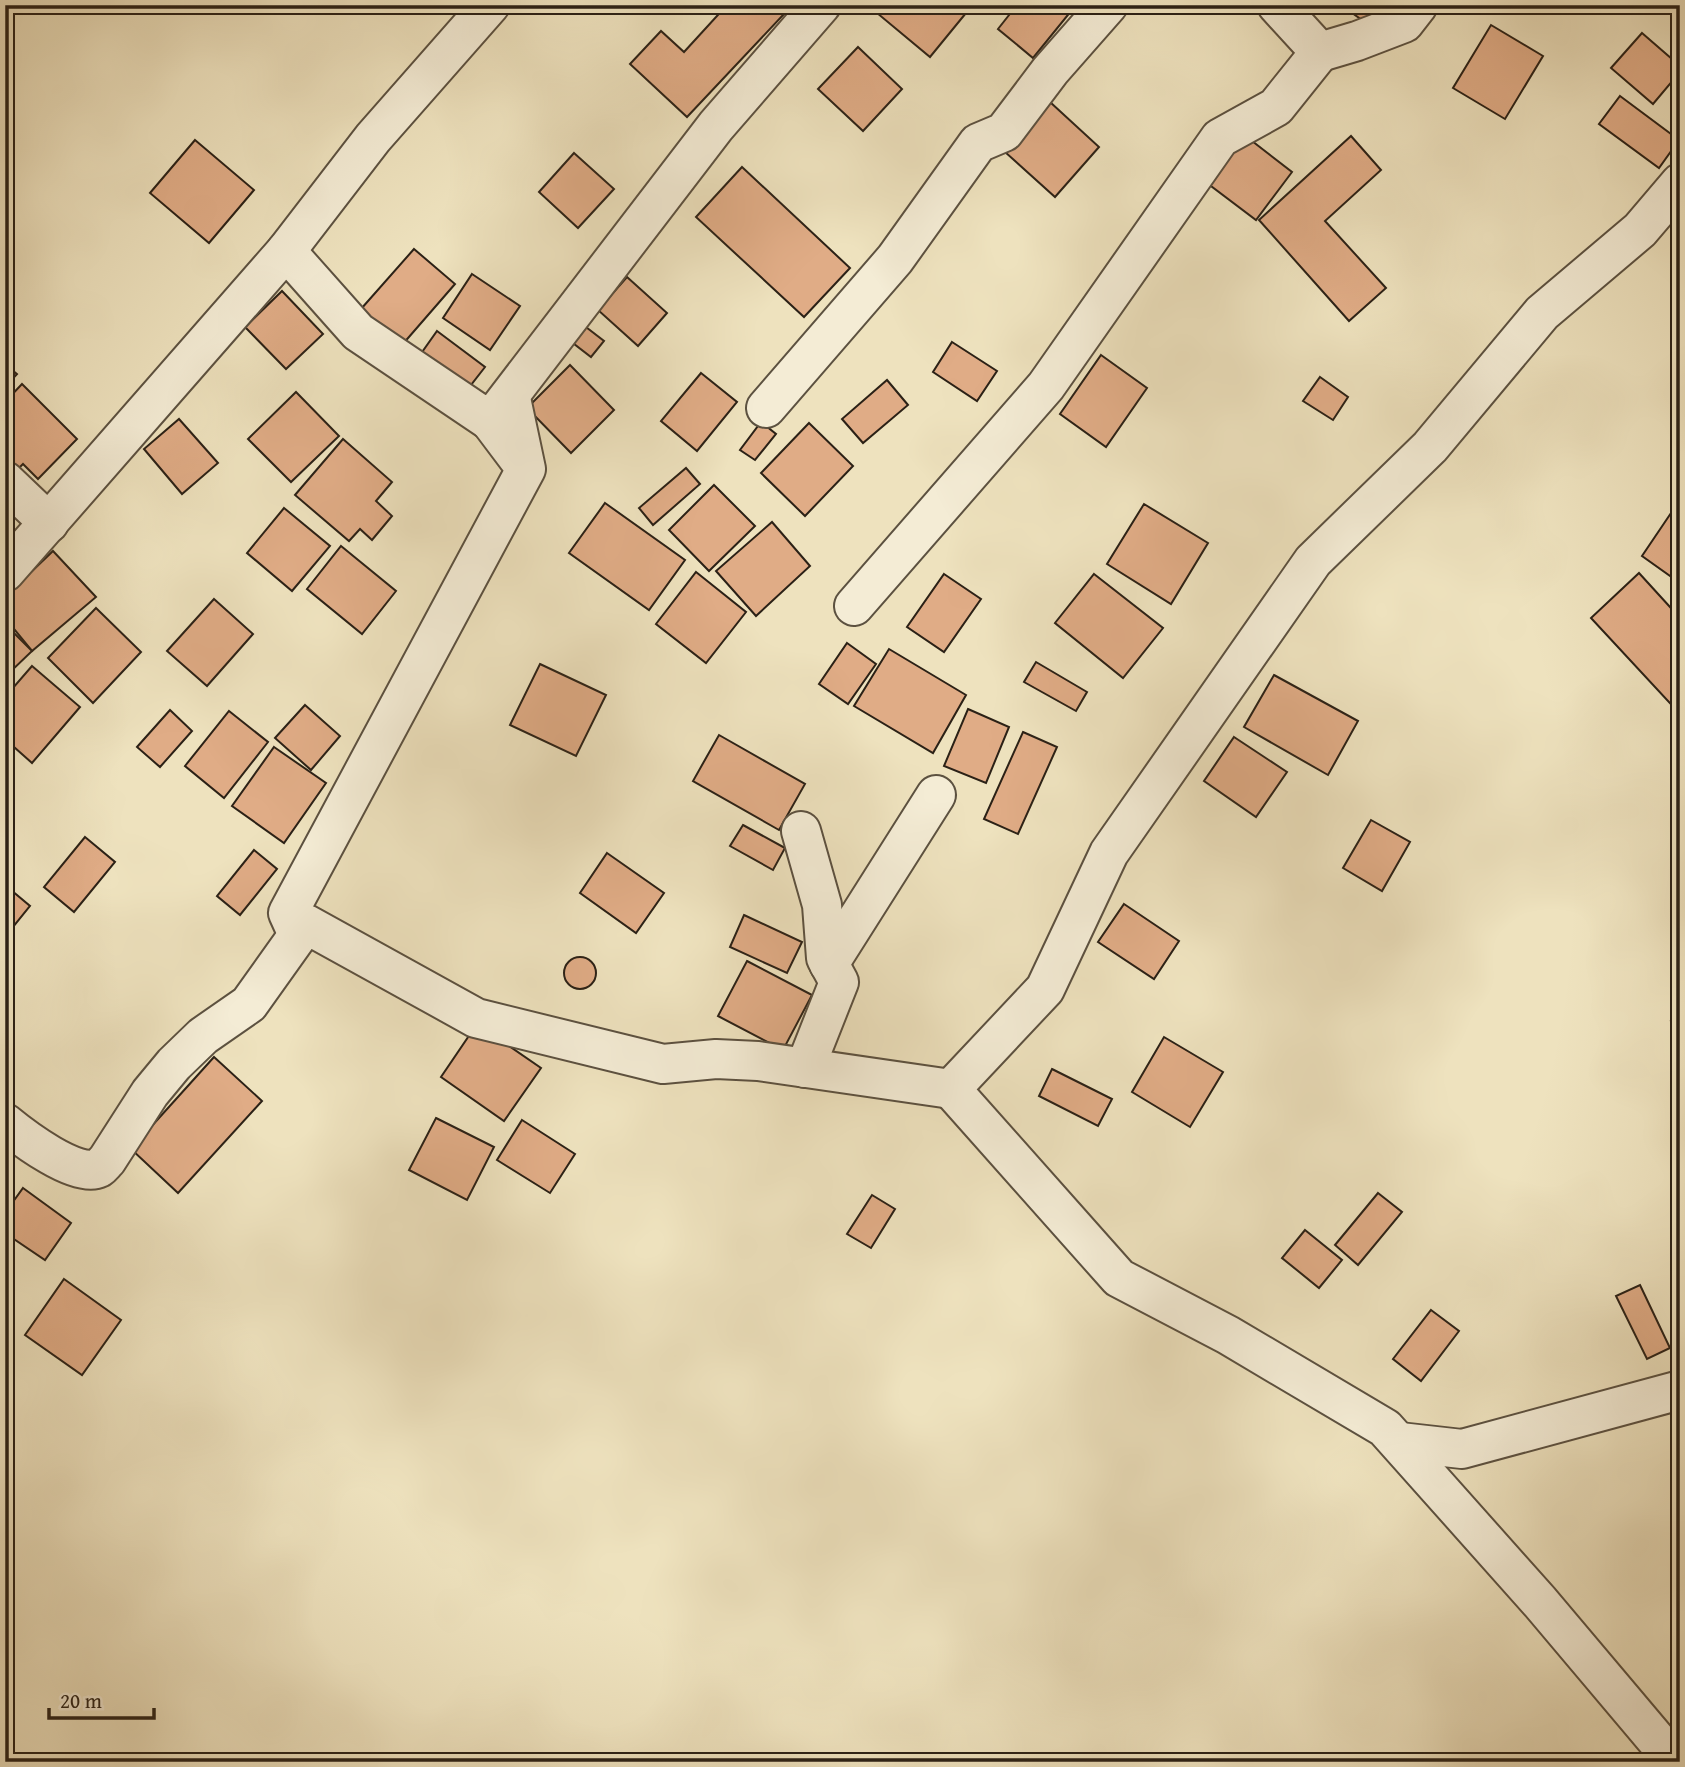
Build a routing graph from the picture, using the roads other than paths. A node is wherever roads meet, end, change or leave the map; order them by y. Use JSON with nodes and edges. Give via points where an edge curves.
{"nodes":[{"id":1,"x":490,"y":5,"type":"edge"},
{"id":2,"x":821,"y":5,"type":"edge"},
{"id":3,"x":1108,"y":5,"type":"edge"},
{"id":4,"x":1277,"y":5,"type":"edge"},
{"id":5,"x":1418,"y":5,"type":"edge"},
{"id":6,"x":1320,"y":52,"type":"junction"},
{"id":7,"x":1680,"y":183,"type":"edge"},
{"id":8,"x":286,"y":251,"type":"junction"},
{"id":9,"x":766,"y":408,"type":"dead end"},
{"id":10,"x":490,"y":421,"type":"junction"},
{"id":11,"x":5,"y":481,"type":"edge"},
{"id":12,"x":49,"y":523,"type":"junction"},
{"id":13,"x":5,"y":572,"type":"edge"},
{"id":14,"x":854,"y":606,"type":"dead end"},
{"id":15,"x":936,"y":796,"type":"dead end"},
{"id":16,"x":801,"y":831,"type":"dead end"},
{"id":17,"x":298,"y":935,"type":"junction"},
{"id":18,"x":829,"y":964,"type":"junction"},
{"id":19,"x":805,"y":1068,"type":"junction"},
{"id":20,"x":951,"y":1089,"type":"junction"},
{"id":21,"x":5,"y":1123,"type":"edge"},
{"id":22,"x":1680,"y":1390,"type":"edge"},
{"id":23,"x":1400,"y":1443,"type":"junction"},
{"id":24,"x":1675,"y":1762,"type":"edge"}],
"edges":[{"from":1,"to":8,"type":"street","via":[[373,138]]},
{"from":2,"to":10,"type":"street","via":[[716,126]]},
{"from":3,"to":9,"type":"street","via":[[1004,132],[978,143],[895,259]]},
{"from":4,"to":6,"type":"street"},
{"from":5,"to":6,"type":"street","via":[[1404,23]]},
{"from":6,"to":14,"type":"street","via":[[1276,107],[1220,138],[1045,386]]},
{"from":7,"to":20,"type":"street","via":[[1640,230],[1542,313],[1430,447],[1313,561],[1109,853],[1045,989]]},
{"from":8,"to":10,"type":"street","via":[[358,332]]},
{"from":8,"to":12,"type":"street"},
{"from":10,"to":17,"type":"street","via":[[526,468],[288,913]]},
{"from":11,"to":12,"type":"street"},
{"from":12,"to":13,"type":"street"},
{"from":15,"to":18,"type":"street"},
{"from":16,"to":18,"type":"street","via":[[822,905]]},
{"from":17,"to":19,"type":"street","via":[[306,924],[476,1018],[663,1064],[716,1059]]},
{"from":17,"to":21,"type":"street","via":[[249,1004],[202,1036],[174,1064],[98,1169],[74,1167]]},
{"from":18,"to":19,"type":"street","via":[[839,982]]},
{"from":19,"to":20,"type":"street"},
{"from":20,"to":23,"type":"street","via":[[1119,1278],[1228,1335],[1385,1427]]},
{"from":22,"to":23,"type":"street","via":[[1462,1449]]},
{"from":23,"to":24,"type":"street"}]}
